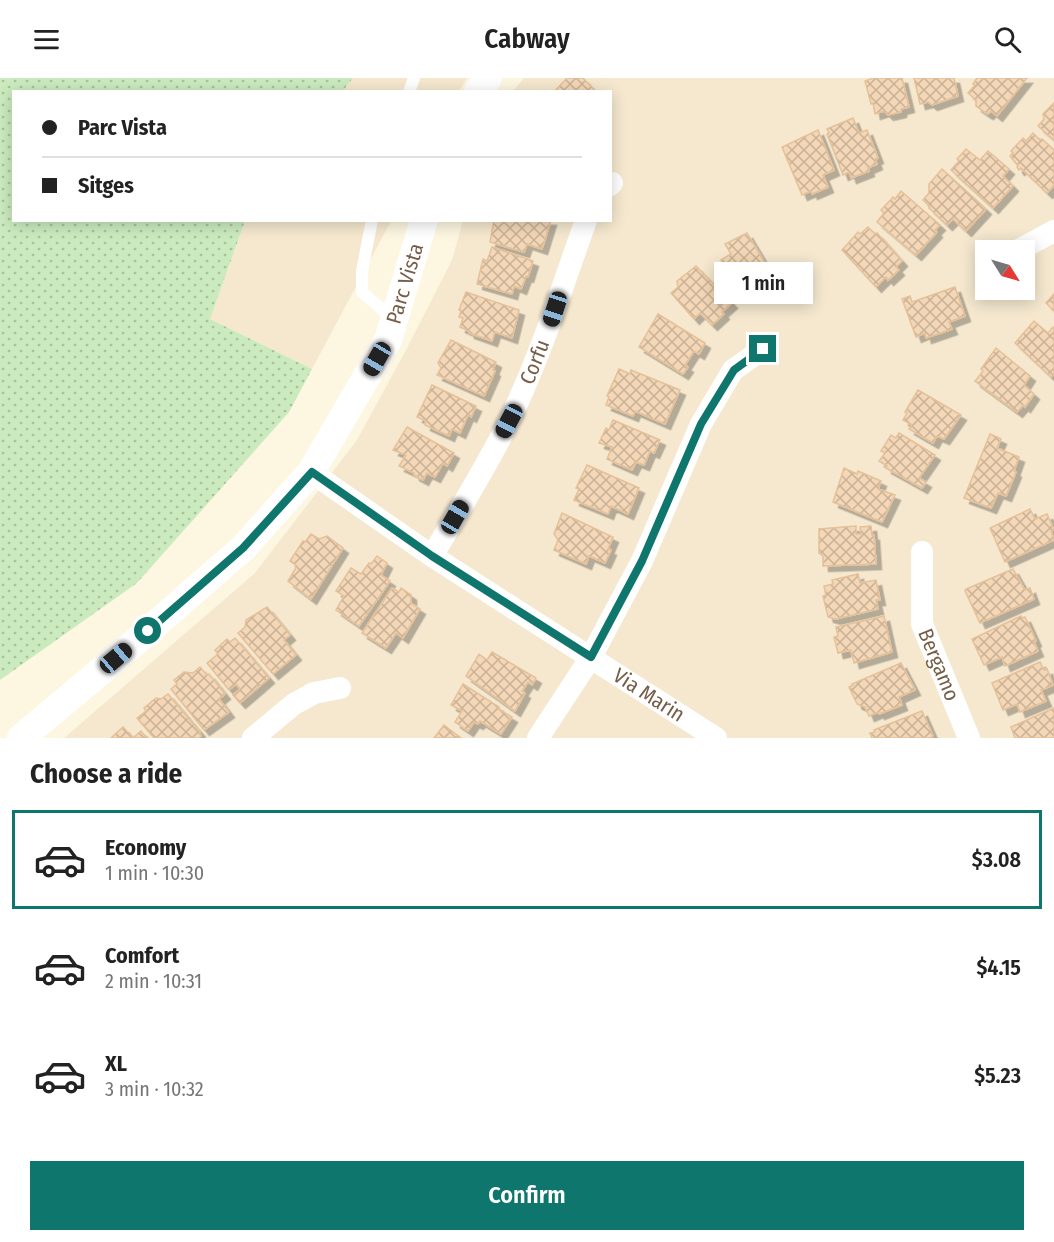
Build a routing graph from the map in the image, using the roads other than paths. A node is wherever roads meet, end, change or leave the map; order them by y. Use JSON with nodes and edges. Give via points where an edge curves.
{"nodes":[{"id":1,"x":372,"y":222,"type":"edge"},
{"id":2,"x":423,"y":222,"type":"edge"},
{"id":3,"x":585,"y":222,"type":"edge"},
{"id":4,"x":1054,"y":231,"type":"edge"},
{"id":5,"x":1035,"y":241,"type":"edge"},
{"id":6,"x":394,"y":320,"type":"junction"},
{"id":7,"x":763,"y":349,"type":"dead end"},
{"id":8,"x":312,"y":472,"type":"junction"},
{"id":9,"x":922,"y":552,"type":"dead end"},
{"id":10,"x":432,"y":556,"type":"junction"},
{"id":11,"x":591,"y":657,"type":"junction"},
{"id":12,"x":340,"y":688,"type":"dead end"},
{"id":13,"x":21,"y":738,"type":"edge"},
{"id":14,"x":253,"y":738,"type":"edge"},
{"id":15,"x":538,"y":738,"type":"edge"},
{"id":16,"x":716,"y":738,"type":"edge"},
{"id":17,"x":969,"y":738,"type":"edge"}],
"edges":[{"from":1,"to":6,"type":"lane","via":[[362,292]]},
{"from":2,"to":6,"type":"street","name":"Parc Vista"},
{"from":3,"to":10,"type":"street","name":"Corfu","via":[[545,338],[509,421]]},
{"from":4,"to":5,"type":"street"},
{"from":6,"to":8,"type":"street","name":"Parc Vista","via":[[388,340]]},
{"from":7,"to":11,"type":"street","via":[[734,370],[701,424],[642,561]]},
{"from":8,"to":10,"type":"street","name":"Via Marin"},
{"from":8,"to":13,"type":"street","name":"Parc Vista","via":[[243,548]]},
{"from":9,"to":17,"type":"street","name":"Bergamo","via":[[922,624]]},
{"from":10,"to":11,"type":"street","name":"Via Marin"},
{"from":11,"to":15,"type":"street"},
{"from":11,"to":16,"type":"street","name":"Via Marin"},
{"from":12,"to":14,"type":"street","via":[[314,693],[294,704]]}]}
